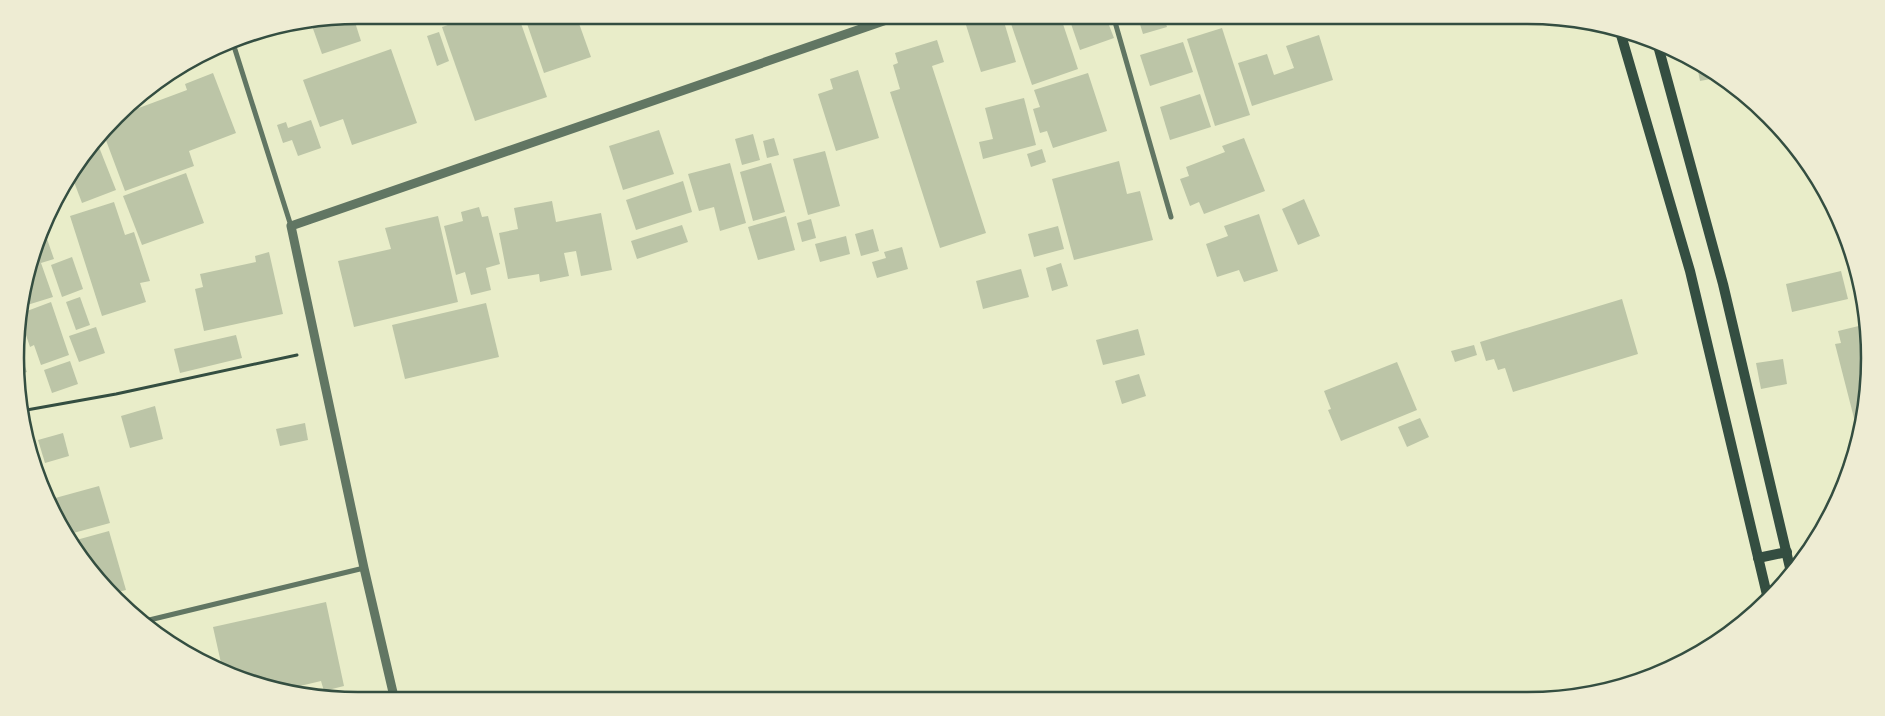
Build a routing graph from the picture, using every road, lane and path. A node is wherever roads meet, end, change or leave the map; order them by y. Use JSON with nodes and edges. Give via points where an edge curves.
{"nodes":[{"id":1,"x":875,"y":24,"type":"edge"},
{"id":2,"x":1117,"y":24,"type":"edge"},
{"id":3,"x":1622,"y":37,"type":"edge"},
{"id":4,"x":234,"y":47,"type":"edge"},
{"id":5,"x":1659,"y":51,"type":"edge"},
{"id":6,"x":1171,"y":217,"type":"dead end"},
{"id":7,"x":291,"y":226,"type":"junction"},
{"id":8,"x":318,"y":351,"type":"junction"},
{"id":9,"x":28,"y":410,"type":"edge"},
{"id":10,"x":1787,"y":552,"type":"junction"},
{"id":11,"x":1758,"y":558,"type":"junction"},
{"id":12,"x":1789,"y":564,"type":"edge"},
{"id":13,"x":364,"y":568,"type":"junction"},
{"id":14,"x":1766,"y":591,"type":"edge"},
{"id":15,"x":151,"y":620,"type":"edge"},
{"id":16,"x":393,"y":692,"type":"edge"}],
"edges":[{"from":1,"to":7,"type":"street"},
{"from":2,"to":6,"type":"street"},
{"from":3,"to":11,"type":"main road","via":[[1690,271]]},
{"from":4,"to":7,"type":"street"},
{"from":5,"to":10,"type":"main road","via":[[1723,284]]},
{"from":7,"to":8,"type":"street"},
{"from":8,"to":9,"type":"path"},
{"from":8,"to":13,"type":"street"},
{"from":10,"to":11,"type":"main road"},
{"from":10,"to":12,"type":"main road"},
{"from":11,"to":14,"type":"main road"},
{"from":13,"to":15,"type":"street"},
{"from":13,"to":16,"type":"street"}]}
